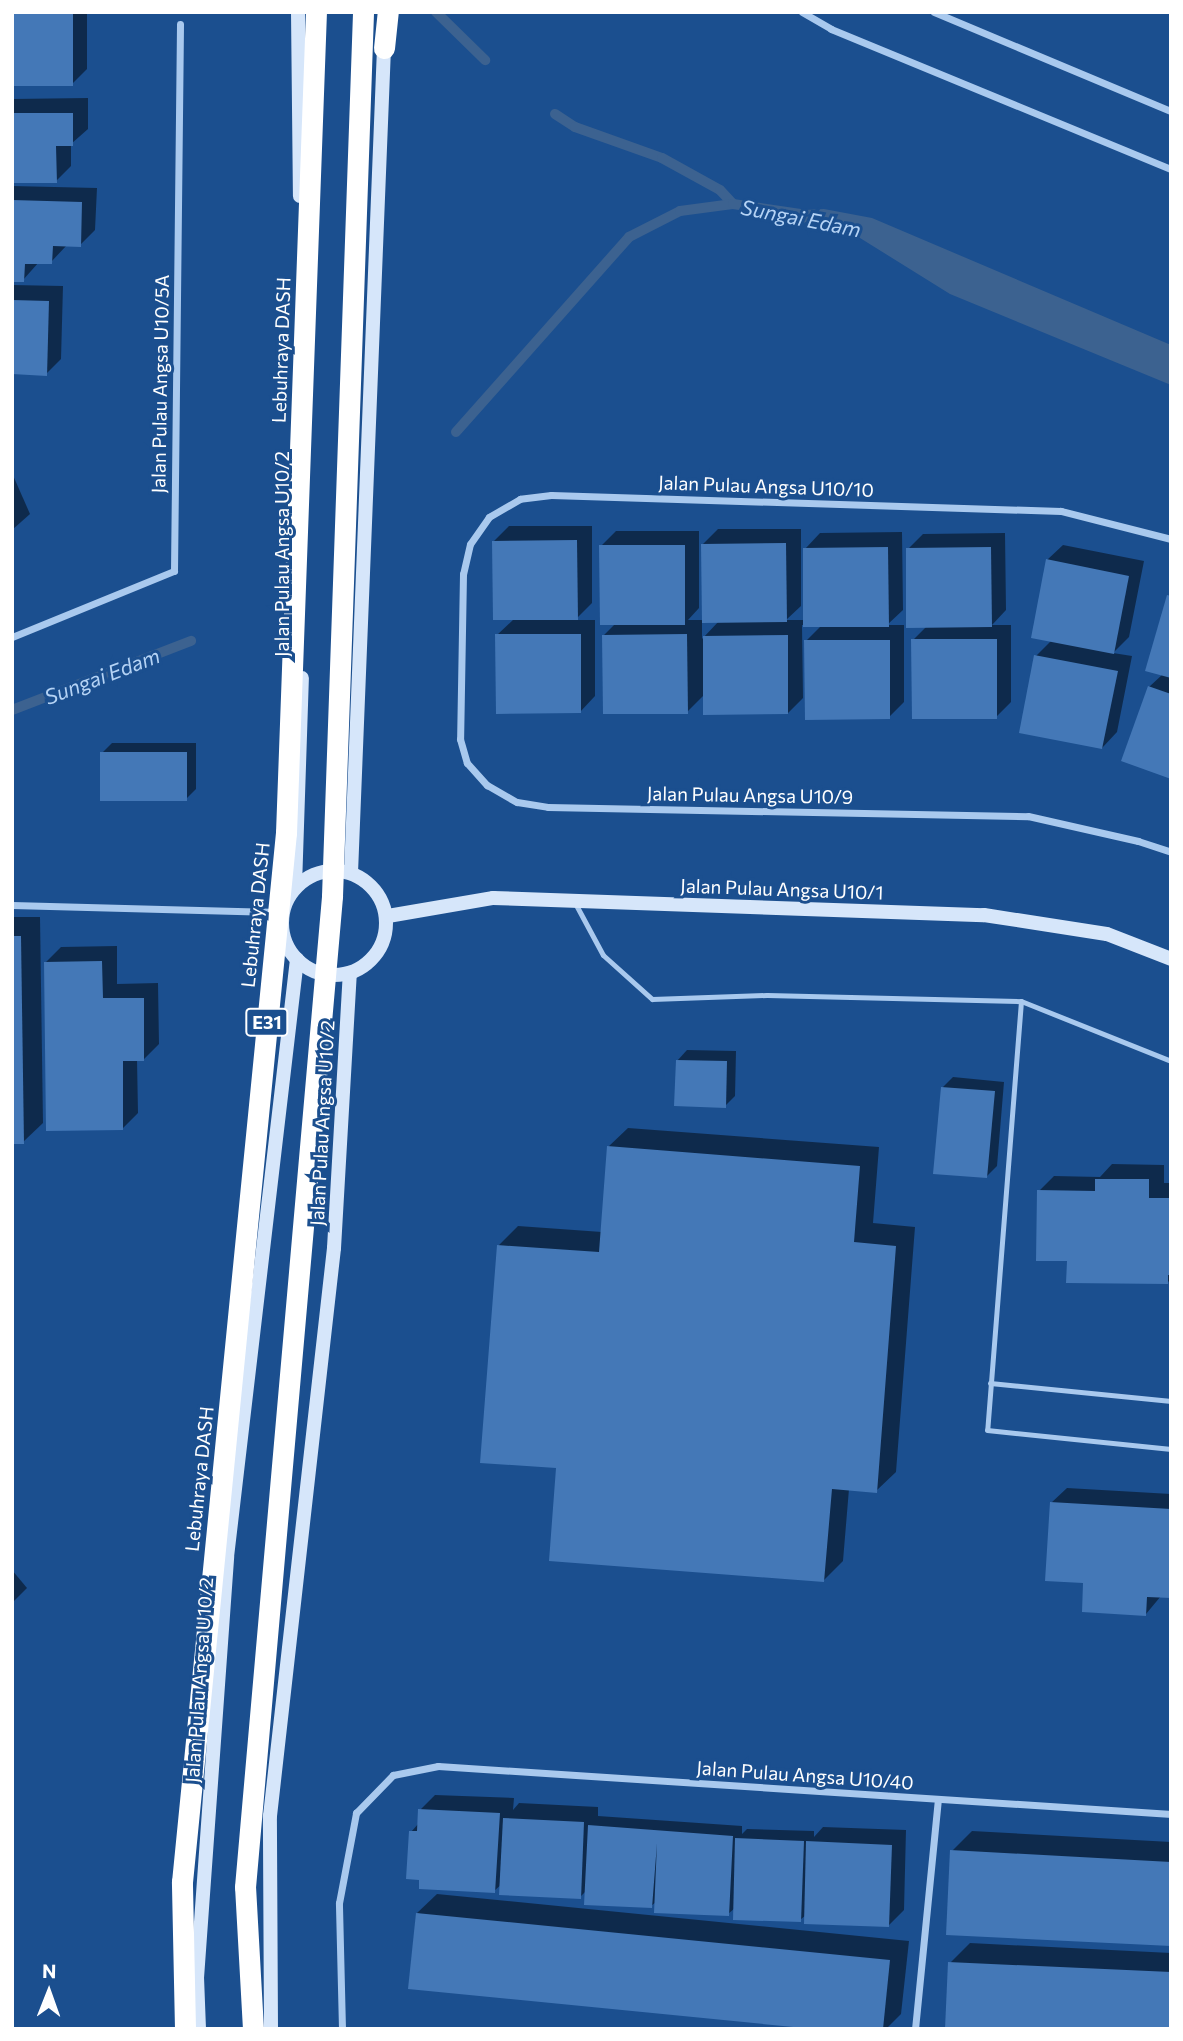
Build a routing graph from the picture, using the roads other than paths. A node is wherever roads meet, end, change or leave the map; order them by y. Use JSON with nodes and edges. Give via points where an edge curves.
{"nodes":[{"id":1,"x":299,"y":12,"type":"edge"},
{"id":2,"x":316,"y":12,"type":"edge"},
{"id":3,"x":363,"y":12,"type":"edge"},
{"id":4,"x":388,"y":12,"type":"edge"},
{"id":5,"x":802,"y":12,"type":"edge"},
{"id":6,"x":934,"y":12,"type":"edge"},
{"id":7,"x":180,"y":24,"type":"dead end"},
{"id":8,"x":384,"y":48,"type":"joint"},
{"id":9,"x":1171,"y":111,"type":"edge"},
{"id":10,"x":1171,"y":169,"type":"edge"},
{"id":11,"x":1171,"y":539,"type":"edge"},
{"id":12,"x":461,"y":636,"type":"joint"},
{"id":13,"x":12,"y":637,"type":"edge"},
{"id":14,"x":1171,"y":852,"type":"edge"},
{"id":15,"x":351,"y":873,"type":"junction"},
{"id":16,"x":296,"y":886,"type":"junction"},
{"id":17,"x":574,"y":901,"type":"junction"},
{"id":18,"x":12,"y":905,"type":"edge"},
{"id":19,"x":281,"y":912,"type":"junction"},
{"id":20,"x":387,"y":916,"type":"junction"},
{"id":21,"x":297,"y":959,"type":"junction"},
{"id":22,"x":1171,"y":959,"type":"edge"},
{"id":23,"x":350,"y":972,"type":"junction"},
{"id":24,"x":1021,"y":1001,"type":"junction"},
{"id":25,"x":1171,"y":1061,"type":"edge"},
{"id":26,"x":990,"y":1383,"type":"junction"},
{"id":27,"x":1171,"y":1401,"type":"edge"},
{"id":28,"x":1171,"y":1449,"type":"edge"},
{"id":29,"x":938,"y":1800,"type":"junction"},
{"id":30,"x":1171,"y":1814,"type":"edge"},
{"id":31,"x":185,"y":2029,"type":"edge"},
{"id":32,"x":200,"y":2029,"type":"edge"},
{"id":33,"x":253,"y":2029,"type":"edge"},
{"id":34,"x":271,"y":2029,"type":"edge"},
{"id":35,"x":342,"y":2029,"type":"edge"},
{"id":36,"x":915,"y":2029,"type":"edge"}],
"edges":[{"from":1,"to":16,"type":"street","name":"Jalan Pulau Angsa U10/2","via":[[302,710]]},
{"from":2,"to":31,"type":"highway","name":"Lebuhraya DASH","number":"E31","bridge":true,"via":[[286,833],[182,1882]]},
{"from":3,"to":33,"type":"highway","bridge":true,"via":[[332,896],[245,1887]]},
{"from":4,"to":8,"type":"highway"},
{"from":5,"to":10,"type":"street","via":[[831,29]]},
{"from":6,"to":9,"type":"street"},
{"from":7,"to":13,"type":"street","name":"Jalan Pulau Angsa U10/5A","via":[[174,570]]},
{"from":8,"to":15,"type":"street"},
{"from":11,"to":12,"type":"street","name":"Jalan Pulau Angsa U10/10","via":[[1061,511],[551,495],[520,499],[489,517],[470,544],[463,574]]},
{"from":12,"to":14,"type":"street","name":"Jalan Pulau Angsa U10/9","via":[[460,739],[467,763],[487,785],[517,802],[548,807],[1028,816]]},
{"from":15,"to":16,"type":"street","via":[[321,871]]},
{"from":15,"to":20,"type":"street","via":[[375,889]]},
{"from":16,"to":19,"type":"street"},
{"from":17,"to":20,"type":"street","name":"Jalan Pulau Angsa U10/1","via":[[493,898]]},
{"from":17,"to":22,"type":"street","name":"Jalan Pulau Angsa U10/1","via":[[984,915],[1107,934]]},
{"from":17,"to":24,"type":"lane","via":[[603,955],[652,999],[767,995]]},
{"from":18,"to":19,"type":"street"},
{"from":19,"to":21,"type":"street","via":[[284,943]]},
{"from":20,"to":23,"type":"street","via":[[383,946],[363,968]]},
{"from":21,"to":23,"type":"street","via":[[303,967],[334,977]]},
{"from":21,"to":32,"type":"street","name":"Jalan Pulau Angsa U10/2","via":[[227,1557],[197,1978]]},
{"from":23,"to":34,"type":"street","name":"Jalan Pulau Angsa U10/2","via":[[334,1248],[270,1816]]},
{"from":24,"to":25,"type":"lane"},
{"from":24,"to":26,"type":"lane"},
{"from":26,"to":27,"type":"lane"},
{"from":26,"to":28,"type":"lane","via":[[987,1430]]},
{"from":29,"to":30,"type":"street","name":"Jalan Pulau Angsa U10/40"},
{"from":29,"to":35,"type":"street","name":"Jalan Pulau Angsa U10/40","via":[[438,1766],[393,1775],[356,1813],[340,1903]]},
{"from":29,"to":36,"type":"street"}]}
